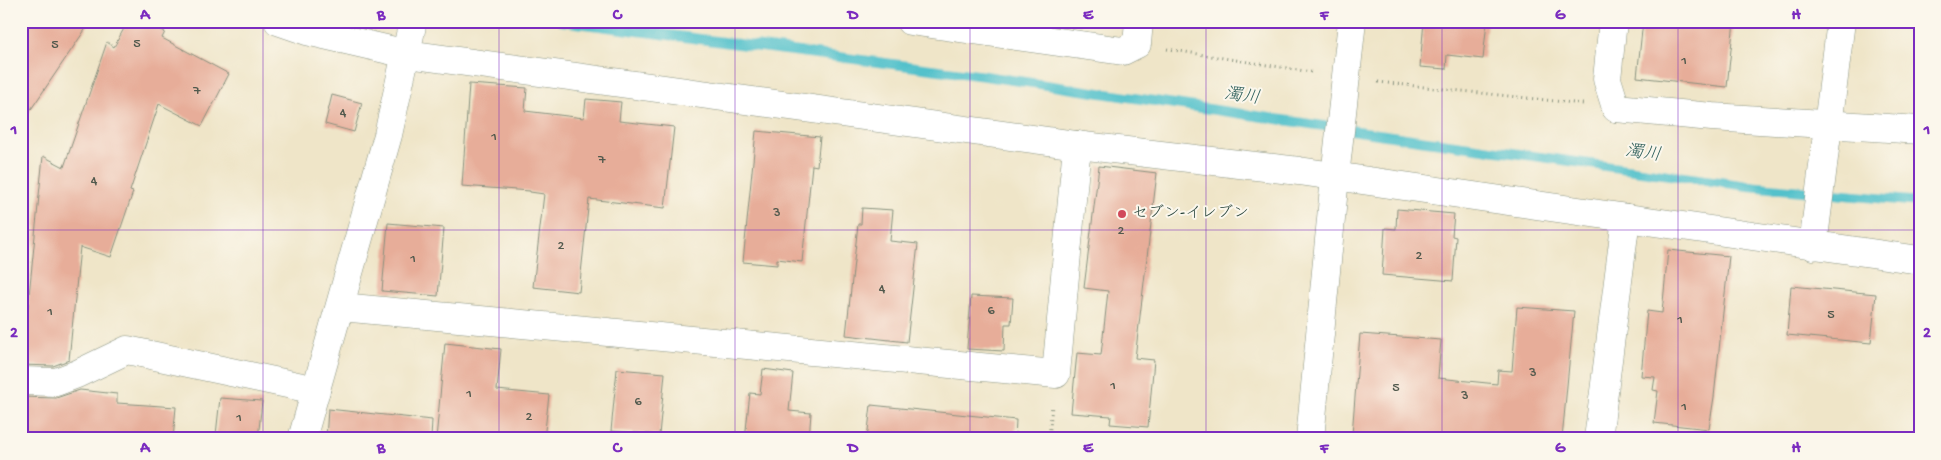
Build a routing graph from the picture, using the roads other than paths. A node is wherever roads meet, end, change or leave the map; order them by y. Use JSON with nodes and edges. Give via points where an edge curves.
{"nodes":[{"id":1,"x":278,"y":21,"type":"edge"},
{"id":2,"x":1352,"y":21,"type":"edge"},
{"id":3,"x":1613,"y":21,"type":"edge"},
{"id":4,"x":1841,"y":21,"type":"edge"},
{"id":5,"x":928,"y":23,"type":"edge"},
{"id":6,"x":1138,"y":33,"type":"edge"},
{"id":7,"x":410,"y":38,"type":"edge"},
{"id":8,"x":1829,"y":124,"type":"junction"},
{"id":9,"x":1920,"y":130,"type":"edge"},
{"id":10,"x":1076,"y":145,"type":"junction"},
{"id":11,"x":1336,"y":168,"type":"junction"},
{"id":12,"x":1626,"y":218,"type":"junction"},
{"id":13,"x":1814,"y":237,"type":"junction"},
{"id":14,"x":1920,"y":260,"type":"edge"},
{"id":15,"x":341,"y":308,"type":"junction"},
{"id":16,"x":21,"y":381,"type":"edge"},
{"id":17,"x":316,"y":390,"type":"junction"},
{"id":18,"x":302,"y":439,"type":"edge"},
{"id":19,"x":1310,"y":439,"type":"edge"},
{"id":20,"x":1600,"y":439,"type":"edge"}],
"edges":[{"from":1,"to":7,"type":"street","via":[[308,31]]},
{"from":2,"to":11,"type":"street"},
{"from":3,"to":8,"type":"street","via":[[1607,79],[1616,108]]},
{"from":4,"to":8,"type":"street"},
{"from":5,"to":6,"type":"street","via":[[1123,51]]},
{"from":7,"to":10,"type":"street"},
{"from":7,"to":15,"type":"street","via":[[388,135]]},
{"from":8,"to":9,"type":"street"},
{"from":8,"to":13,"type":"street"},
{"from":10,"to":11,"type":"street"},
{"from":10,"to":15,"type":"street","via":[[1056,374]]},
{"from":11,"to":12,"type":"street"},
{"from":11,"to":19,"type":"street"},
{"from":12,"to":13,"type":"street"},
{"from":12,"to":20,"type":"street"},
{"from":13,"to":14,"type":"street"},
{"from":15,"to":17,"type":"street"},
{"from":16,"to":17,"type":"street","via":[[56,382],[128,350]]},
{"from":17,"to":18,"type":"street"}]}
